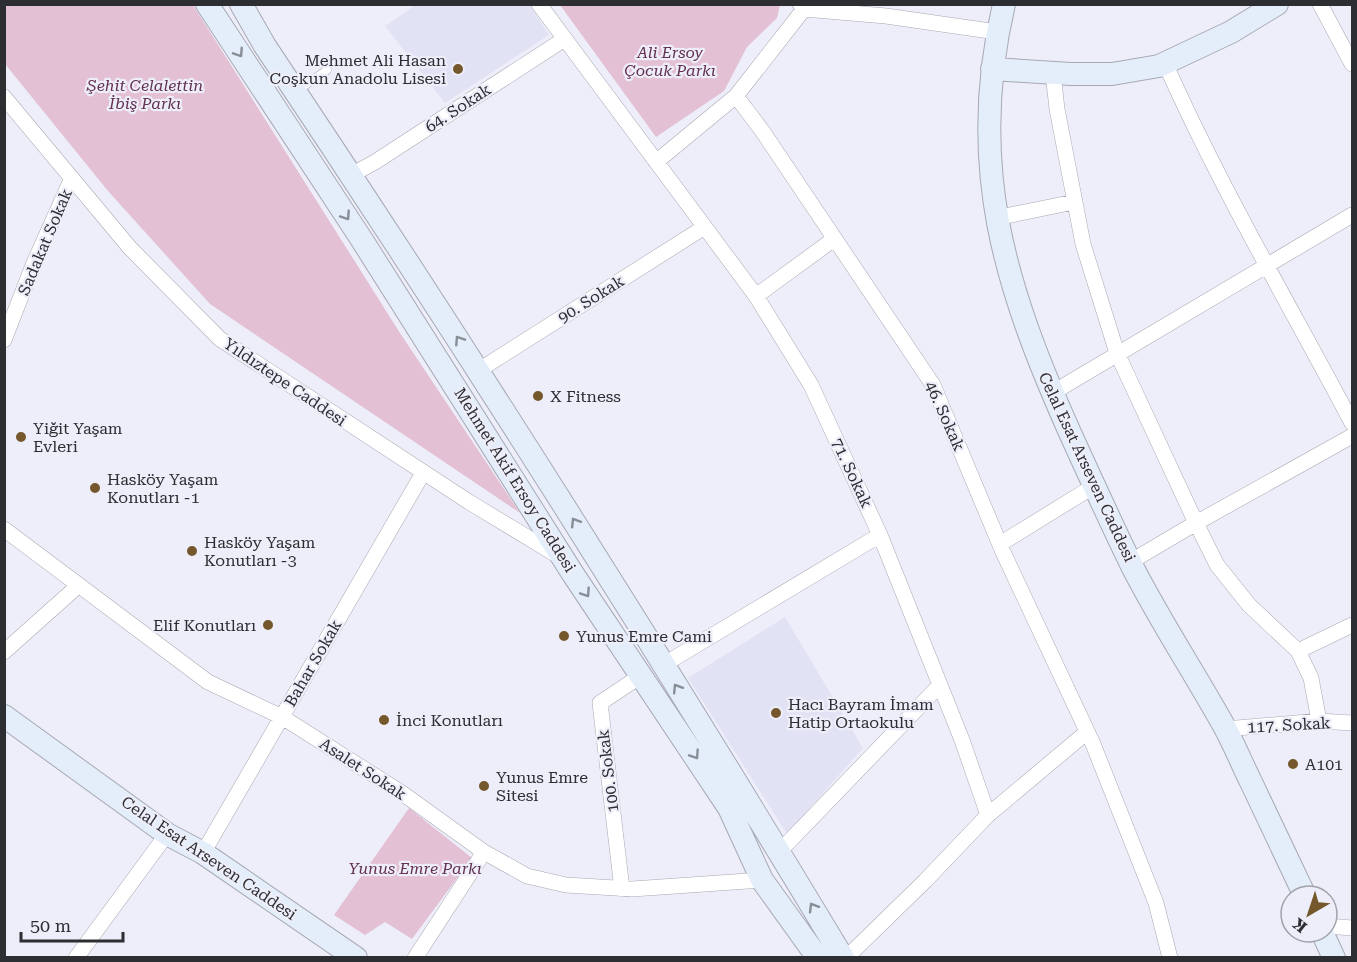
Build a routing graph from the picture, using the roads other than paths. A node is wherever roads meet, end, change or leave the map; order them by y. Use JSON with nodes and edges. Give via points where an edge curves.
{"nodes":[{"id":1,"x":207,"y":4,"type":"edge"},
{"id":2,"x":241,"y":4,"type":"edge"},
{"id":3,"x":539,"y":4,"type":"edge"},
{"id":4,"x":1004,"y":4,"type":"edge"},
{"id":5,"x":1277,"y":4,"type":"edge"},
{"id":6,"x":1320,"y":4,"type":"edge"},
{"id":7,"x":802,"y":7,"type":"edge"},
{"id":8,"x":888,"y":10,"type":"edge"},
{"id":9,"x":997,"y":32,"type":"junction"},
{"id":10,"x":563,"y":40,"type":"junction"},
{"id":11,"x":1165,"y":63,"type":"junction"},
{"id":12,"x":1353,"y":64,"type":"edge"},
{"id":13,"x":992,"y":69,"type":"junction"},
{"id":14,"x":327,"y":70,"type":"dead end"},
{"id":15,"x":1053,"y":73,"type":"junction"},
{"id":16,"x":296,"y":92,"type":"junction"},
{"id":17,"x":736,"y":96,"type":"junction"},
{"id":18,"x":4,"y":97,"type":"edge"},
{"id":19,"x":656,"y":162,"type":"junction"},
{"id":20,"x":351,"y":175,"type":"junction"},
{"id":21,"x":72,"y":178,"type":"junction"},
{"id":22,"x":1074,"y":202,"type":"junction"},
{"id":23,"x":1353,"y":215,"type":"edge"},
{"id":24,"x":996,"y":218,"type":"junction"},
{"id":25,"x":703,"y":228,"type":"junction"},
{"id":26,"x":834,"y":238,"type":"junction"},
{"id":27,"x":1267,"y":264,"type":"junction"},
{"id":28,"x":756,"y":296,"type":"junction"},
{"id":29,"x":4,"y":340,"type":"edge"},
{"id":30,"x":1117,"y":353,"type":"junction"},
{"id":31,"x":479,"y":370,"type":"junction"},
{"id":32,"x":1052,"y":393,"type":"junction"},
{"id":33,"x":1353,"y":423,"type":"edge"},
{"id":34,"x":1353,"y":436,"type":"edge"},
{"id":35,"x":423,"y":473,"type":"junction"},
{"id":36,"x":1094,"y":486,"type":"junction"},
{"id":37,"x":1196,"y":523,"type":"junction"},
{"id":38,"x":4,"y":530,"type":"edge"},
{"id":39,"x":880,"y":535,"type":"junction"},
{"id":40,"x":1000,"y":544,"type":"junction"},
{"id":41,"x":565,"y":560,"type":"junction"},
{"id":42,"x":1130,"y":562,"type":"junction"},
{"id":43,"x":79,"y":585,"type":"junction"},
{"id":44,"x":1353,"y":625,"type":"edge"},
{"id":45,"x":1299,"y":651,"type":"junction"},
{"id":46,"x":4,"y":652,"type":"edge"},
{"id":47,"x":663,"y":665,"type":"junction"},
{"id":48,"x":642,"y":675,"type":"junction"},
{"id":49,"x":940,"y":685,"type":"junction"},
{"id":50,"x":4,"y":716,"type":"edge"},
{"id":51,"x":282,"y":717,"type":"junction"},
{"id":52,"x":1319,"y":721,"type":"junction"},
{"id":53,"x":1353,"y":723,"type":"edge"},
{"id":54,"x":1225,"y":729,"type":"junction"},
{"id":55,"x":1087,"y":732,"type":"junction"},
{"id":56,"x":988,"y":815,"type":"junction"},
{"id":57,"x":167,"y":834,"type":"junction"},
{"id":58,"x":484,"y":852,"type":"junction"},
{"id":59,"x":779,"y":852,"type":"junction"},
{"id":60,"x":203,"y":853,"type":"junction"},
{"id":61,"x":762,"y":880,"type":"junction"},
{"id":62,"x":1299,"y":884,"type":"edge"},
{"id":63,"x":622,"y":889,"type":"junction"},
{"id":64,"x":351,"y":956,"type":"edge"},
{"id":65,"x":76,"y":957,"type":"edge"},
{"id":66,"x":415,"y":957,"type":"edge"},
{"id":67,"x":818,"y":957,"type":"edge"},
{"id":68,"x":844,"y":957,"type":"edge"},
{"id":69,"x":1170,"y":957,"type":"edge"}],
"edges":[{"from":1,"to":41,"type":"main road","name":"Mehmet Akif Ersoy Caddesi","one_way":true},
{"from":2,"to":16,"type":"main road","name":"Mehmet Akif Ersoy Caddesi"},
{"from":3,"to":10,"type":"street","name":"71. Sokak"},
{"from":4,"to":9,"type":"main road","name":"Celal Esat Arseven Caddesi"},
{"from":5,"to":11,"type":"main road","via":[[1231,32]]},
{"from":6,"to":12,"type":"street"},
{"from":7,"to":8,"type":"street"},
{"from":7,"to":17,"type":"street"},
{"from":8,"to":9,"type":"street"},
{"from":9,"to":13,"type":"main road","name":"Celal Esat Arseven Caddesi"},
{"from":10,"to":19,"type":"street","name":"71. Sokak"},
{"from":10,"to":20,"type":"street","name":"64. Sokak"},
{"from":11,"to":15,"type":"main road","via":[[1112,74]]},
{"from":11,"to":27,"type":"street","via":[[1194,128]]},
{"from":13,"to":15,"type":"main road"},
{"from":13,"to":24,"type":"main road","name":"Celal Esat Arseven Caddesi","via":[[988,143]]},
{"from":14,"to":16,"type":"lane"},
{"from":15,"to":22,"type":"street"},
{"from":16,"to":20,"type":"main road","name":"Mehmet Akif Ersoy Caddesi"},
{"from":17,"to":19,"type":"street"},
{"from":17,"to":26,"type":"street","name":"46. Sokak"},
{"from":18,"to":21,"type":"street","name":"Yıldıztepe Caddesi"},
{"from":19,"to":25,"type":"street","name":"71. Sokak"},
{"from":31,"to":20,"type":"main road","name":"Mehmet Akif Ersoy Caddesi","one_way":true},
{"from":21,"to":29,"type":"street","name":"Sadakat Sokak"},
{"from":21,"to":35,"type":"street","name":"Yıldıztepe Caddesi","via":[[130,248],[220,339]]},
{"from":22,"to":24,"type":"street"},
{"from":22,"to":30,"type":"street"},
{"from":23,"to":27,"type":"street"},
{"from":24,"to":32,"type":"main road","name":"Celal Esat Arseven Caddesi","via":[[1019,306]]},
{"from":25,"to":28,"type":"street","name":"71. Sokak"},
{"from":25,"to":31,"type":"street","name":"90. Sokak"},
{"from":26,"to":28,"type":"street"},
{"from":26,"to":40,"type":"street","name":"46. Sokak","via":[[933,385]]},
{"from":27,"to":30,"type":"street"},
{"from":27,"to":33,"type":"street"},
{"from":28,"to":39,"type":"street","name":"71. Sokak","via":[[811,385]]},
{"from":30,"to":32,"type":"street"},
{"from":30,"to":37,"type":"street"},
{"from":47,"to":31,"type":"main road","name":"Mehmet Akif Ersoy Caddesi","one_way":true},
{"from":32,"to":36,"type":"main road","name":"Celal Esat Arseven Caddesi"},
{"from":34,"to":37,"type":"street"},
{"from":35,"to":41,"type":"street","name":"Yıldıztepe Caddesi"},
{"from":35,"to":51,"type":"street","name":"Bahar Sokak"},
{"from":36,"to":40,"type":"street"},
{"from":36,"to":42,"type":"main road","name":"Celal Esat Arseven Caddesi"},
{"from":37,"to":42,"type":"street"},
{"from":37,"to":45,"type":"street","via":[[1217,565],[1243,597]]},
{"from":38,"to":43,"type":"street","name":"Asalet Sokak"},
{"from":39,"to":47,"type":"street"},
{"from":39,"to":49,"type":"street","name":"71. Sokak"},
{"from":40,"to":55,"type":"street","name":"46. Sokak"},
{"from":41,"to":48,"type":"main road","name":"Mehmet Akif Ersoy Caddesi","one_way":true},
{"from":42,"to":54,"type":"main road","name":"Celal Esat Arseven Caddesi"},
{"from":43,"to":46,"type":"street"},
{"from":43,"to":51,"type":"street","name":"Asalet Sokak","via":[[208,682]]},
{"from":44,"to":45,"type":"street"},
{"from":45,"to":52,"type":"street","via":[[1311,678]]},
{"from":59,"to":47,"type":"main road","name":"Mehmet Akif Ersoy Caddesi","one_way":true},
{"from":48,"to":61,"type":"main road","name":"Mehmet Akif Ersoy Caddesi","one_way":true,"via":[[729,808]]},
{"from":48,"to":63,"type":"street","name":"100. Sokak","via":[[600,703]]},
{"from":49,"to":56,"type":"street","name":"71. Sokak"},
{"from":49,"to":59,"type":"street"},
{"from":50,"to":57,"type":"main road","name":"Celal Esat Arseven Caddesi"},
{"from":51,"to":58,"type":"street","name":"Asalet Sokak","via":[[402,793]]},
{"from":51,"to":60,"type":"street","name":"Bahar Sokak"},
{"from":52,"to":53,"type":"street","name":"117. Sokak"},
{"from":52,"to":54,"type":"street","name":"117. Sokak"},
{"from":54,"to":62,"type":"main road","name":"Celal Esat Arseven Caddesi"},
{"from":55,"to":56,"type":"street"},
{"from":55,"to":69,"type":"street","name":"46. Sokak","via":[[1156,903]]},
{"from":56,"to":68,"type":"street","via":[[926,881]]},
{"from":57,"to":60,"type":"main road","name":"Celal Esat Arseven Caddesi"},
{"from":57,"to":65,"type":"street"},
{"from":58,"to":63,"type":"street","name":"Asalet Sokak","via":[[527,876],[566,885]]},
{"from":58,"to":66,"type":"street"},
{"from":68,"to":59,"type":"main road","name":"Mehmet Akif Ersoy Caddesi","one_way":true},
{"from":60,"to":64,"type":"main road","name":"Celal Esat Arseven Caddesi"},
{"from":61,"to":63,"type":"street","name":"Asalet Sokak"},
{"from":61,"to":67,"type":"main road","name":"Mehmet Akif Ersoy Caddesi"}]}
